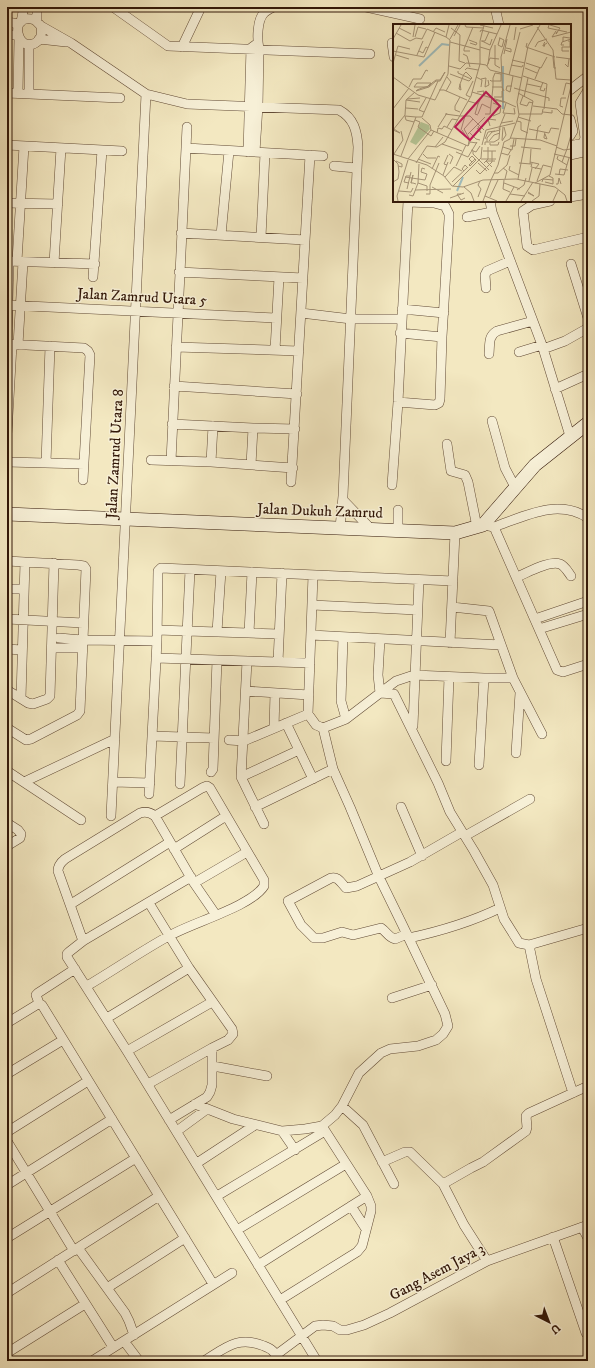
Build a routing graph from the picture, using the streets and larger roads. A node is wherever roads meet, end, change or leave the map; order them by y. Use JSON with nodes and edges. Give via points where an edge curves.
{"nodes":[{"id":1,"x":24,"y":7,"type":"edge"},
{"id":2,"x":37,"y":7,"type":"edge"},
{"id":3,"x":113,"y":7,"type":"edge"},
{"id":4,"x":201,"y":7,"type":"edge"},
{"id":5,"x":272,"y":7,"type":"edge"},
{"id":6,"x":366,"y":7,"type":"edge"},
{"id":7,"x":495,"y":7,"type":"edge"},
{"id":8,"x":420,"y":19,"type":"dead end"},
{"id":9,"x":7,"y":22,"type":"edge"},
{"id":10,"x":20,"y":23,"type":"junction"},
{"id":11,"x":39,"y":24,"type":"junction"},
{"id":12,"x":499,"y":24,"type":"edge"},
{"id":13,"x":7,"y":35,"type":"edge"},
{"id":14,"x":18,"y":37,"type":"junction"},
{"id":15,"x":39,"y":39,"type":"junction"},
{"id":16,"x":71,"y":43,"type":"junction"},
{"id":17,"x":392,"y":43,"type":"dead end"},
{"id":18,"x":29,"y":44,"type":"junction"},
{"id":19,"x":182,"y":47,"type":"junction"},
{"id":20,"x":256,"y":47,"type":"junction"},
{"id":21,"x":393,"y":50,"type":"edge"},
{"id":22,"x":370,"y":54,"type":"dead end"},
{"id":23,"x":588,"y":76,"type":"edge"},
{"id":24,"x":571,"y":89,"type":"edge"},
{"id":25,"x":588,"y":90,"type":"edge"},
{"id":26,"x":7,"y":93,"type":"edge"},
{"id":27,"x":18,"y":93,"type":"junction"},
{"id":28,"x":29,"y":94,"type":"junction"},
{"id":29,"x":146,"y":94,"type":"junction"},
{"id":30,"x":120,"y":98,"type":"dead end"},
{"id":31,"x":254,"y":106,"type":"junction"},
{"id":32,"x":571,"y":123,"type":"edge"},
{"id":33,"x":187,"y":127,"type":"dead end"},
{"id":34,"x":571,"y":134,"type":"edge"},
{"id":35,"x":7,"y":145,"type":"edge"},
{"id":36,"x":24,"y":146,"type":"junction"},
{"id":37,"x":571,"y":146,"type":"edge"},
{"id":38,"x":61,"y":148,"type":"junction"},
{"id":39,"x":186,"y":148,"type":"junction"},
{"id":40,"x":102,"y":150,"type":"junction"},
{"id":41,"x":229,"y":150,"type":"junction"},
{"id":42,"x":122,"y":151,"type":"dead end"},
{"id":43,"x":588,"y":151,"type":"edge"},
{"id":44,"x":251,"y":152,"type":"junction"},
{"id":45,"x":265,"y":153,"type":"junction"},
{"id":46,"x":310,"y":155,"type":"junction"},
{"id":47,"x":571,"y":155,"type":"edge"},
{"id":48,"x":324,"y":156,"type":"dead end"},
{"id":49,"x":334,"y":166,"type":"dead end"},
{"id":50,"x":356,"y":168,"type":"junction"},
{"id":51,"x":588,"y":194,"type":"edge"},
{"id":52,"x":571,"y":197,"type":"edge"},
{"id":53,"x":408,"y":202,"type":"edge"},
{"id":54,"x":417,"y":202,"type":"edge"},
{"id":55,"x":490,"y":202,"type":"edge"},
{"id":56,"x":7,"y":203,"type":"edge"},
{"id":57,"x":21,"y":203,"type":"junction"},
{"id":58,"x":531,"y":203,"type":"edge"},
{"id":59,"x":58,"y":204,"type":"junction"},
{"id":60,"x":492,"y":212,"type":"junction"},
{"id":61,"x":467,"y":218,"type":"dead end"},
{"id":62,"x":182,"y":233,"type":"junction"},
{"id":63,"x":221,"y":235,"type":"junction"},
{"id":64,"x":588,"y":237,"type":"edge"},
{"id":65,"x":261,"y":238,"type":"junction"},
{"id":66,"x":305,"y":240,"type":"junction"},
{"id":67,"x":14,"y":261,"type":"edge"},
{"id":68,"x":510,"y":261,"type":"junction"},
{"id":69,"x":54,"y":263,"type":"junction"},
{"id":70,"x":94,"y":264,"type":"junction"},
{"id":71,"x":571,"y":264,"type":"dead end"},
{"id":72,"x":180,"y":272,"type":"junction"},
{"id":73,"x":94,"y":277,"type":"dead end"},
{"id":74,"x":279,"y":277,"type":"junction"},
{"id":75,"x":303,"y":278,"type":"junction"},
{"id":76,"x":486,"y":288,"type":"dead end"},
{"id":77,"x":8,"y":305,"type":"edge"},
{"id":78,"x":21,"y":306,"type":"junction"},
{"id":79,"x":135,"y":311,"type":"junction"},
{"id":80,"x":177,"y":312,"type":"junction"},
{"id":81,"x":444,"y":313,"type":"junction"},
{"id":82,"x":301,"y":314,"type":"junction"},
{"id":83,"x":402,"y":314,"type":"junction"},
{"id":84,"x":276,"y":318,"type":"junction"},
{"id":85,"x":588,"y":318,"type":"edge"},
{"id":86,"x":351,"y":320,"type":"junction"},
{"id":87,"x":533,"y":321,"type":"junction"},
{"id":88,"x":588,"y":328,"type":"edge"},
{"id":89,"x":400,"y":333,"type":"junction"},
{"id":90,"x":442,"y":336,"type":"junction"},
{"id":91,"x":11,"y":344,"type":"edge"},
{"id":92,"x":50,"y":346,"type":"junction"},
{"id":93,"x":176,"y":347,"type":"junction"},
{"id":94,"x":543,"y":347,"type":"junction"},
{"id":95,"x":276,"y":350,"type":"junction"},
{"id":96,"x":299,"y":351,"type":"junction"},
{"id":97,"x":519,"y":352,"type":"dead end"},
{"id":98,"x":489,"y":354,"type":"dead end"},
{"id":99,"x":588,"y":374,"type":"edge"},
{"id":100,"x":174,"y":386,"type":"junction"},
{"id":101,"x":555,"y":389,"type":"junction"},
{"id":102,"x":297,"y":394,"type":"junction"},
{"id":103,"x":398,"y":402,"type":"junction"},
{"id":104,"x":492,"y":421,"type":"dead end"},
{"id":105,"x":588,"y":423,"type":"edge"},
{"id":106,"x":172,"y":424,"type":"junction"},
{"id":107,"x":213,"y":426,"type":"junction"},
{"id":108,"x":253,"y":428,"type":"junction"},
{"id":109,"x":295,"y":429,"type":"junction"},
{"id":110,"x":7,"y":434,"type":"edge"},
{"id":111,"x":570,"y":436,"type":"junction"},
{"id":112,"x":447,"y":444,"type":"dead end"},
{"id":113,"x":151,"y":460,"type":"dead end"},
{"id":114,"x":171,"y":460,"type":"junction"},
{"id":115,"x":7,"y":462,"type":"edge"},
{"id":116,"x":211,"y":462,"type":"junction"},
{"id":117,"x":46,"y":463,"type":"junction"},
{"id":118,"x":84,"y":464,"type":"junction"},
{"id":119,"x":251,"y":465,"type":"junction"},
{"id":120,"x":293,"y":468,"type":"junction"},
{"id":121,"x":83,"y":480,"type":"dead end"},
{"id":122,"x":291,"y":482,"type":"dead end"},
{"id":123,"x":392,"y":485,"type":"dead end"},
{"id":124,"x":515,"y":487,"type":"junction"},
{"id":125,"x":343,"y":500,"type":"junction"},
{"id":126,"x":398,"y":510,"type":"dead end"},
{"id":127,"x":7,"y":514,"type":"edge"},
{"id":128,"x":588,"y":518,"type":"edge"},
{"id":129,"x":125,"y":520,"type":"junction"},
{"id":130,"x":485,"y":526,"type":"junction"},
{"id":131,"x":340,"y":528,"type":"junction"},
{"id":132,"x":371,"y":529,"type":"junction"},
{"id":133,"x":398,"y":530,"type":"junction"},
{"id":134,"x":455,"y":533,"type":"junction"},
{"id":135,"x":7,"y":561,"type":"edge"},
{"id":136,"x":25,"y":562,"type":"junction"},
{"id":137,"x":54,"y":563,"type":"junction"},
{"id":138,"x":190,"y":570,"type":"junction"},
{"id":139,"x":221,"y":571,"type":"junction"},
{"id":140,"x":252,"y":572,"type":"junction"},
{"id":141,"x":282,"y":574,"type":"junction"},
{"id":142,"x":313,"y":575,"type":"junction"},
{"id":143,"x":571,"y":576,"type":"dead end"},
{"id":144,"x":517,"y":577,"type":"junction"},
{"id":145,"x":419,"y":580,"type":"junction"},
{"id":146,"x":453,"y":581,"type":"junction"},
{"id":147,"x":7,"y":589,"type":"edge"},
{"id":148,"x":24,"y":590,"type":"junction"},
{"id":149,"x":588,"y":602,"type":"edge"},
{"id":150,"x":312,"y":605,"type":"junction"},
{"id":151,"x":452,"y":607,"type":"junction"},
{"id":152,"x":417,"y":610,"type":"junction"},
{"id":153,"x":588,"y":614,"type":"edge"},
{"id":154,"x":7,"y":619,"type":"edge"},
{"id":155,"x":535,"y":619,"type":"junction"},
{"id":156,"x":24,"y":620,"type":"junction"},
{"id":157,"x":52,"y":621,"type":"junction"},
{"id":158,"x":83,"y":623,"type":"junction"},
{"id":159,"x":539,"y":629,"type":"junction"},
{"id":160,"x":157,"y":630,"type":"junction"},
{"id":161,"x":187,"y":630,"type":"junction"},
{"id":162,"x":218,"y":632,"type":"junction"},
{"id":163,"x":249,"y":633,"type":"junction"},
{"id":164,"x":279,"y":634,"type":"junction"},
{"id":165,"x":311,"y":635,"type":"junction"},
{"id":166,"x":343,"y":637,"type":"junction"},
{"id":167,"x":59,"y":638,"type":"dead end"},
{"id":168,"x":380,"y":639,"type":"junction"},
{"id":169,"x":120,"y":641,"type":"junction"},
{"id":170,"x":157,"y":641,"type":"junction"},
{"id":171,"x":416,"y":641,"type":"junction"},
{"id":172,"x":450,"y":643,"type":"junction"},
{"id":173,"x":82,"y":644,"type":"junction"},
{"id":174,"x":501,"y":645,"type":"junction"},
{"id":175,"x":52,"y":648,"type":"junction"},
{"id":176,"x":7,"y":649,"type":"edge"},
{"id":177,"x":22,"y":650,"type":"junction"},
{"id":178,"x":156,"y":658,"type":"junction"},
{"id":179,"x":185,"y":659,"type":"junction"},
{"id":180,"x":217,"y":660,"type":"junction"},
{"id":181,"x":247,"y":661,"type":"junction"},
{"id":182,"x":278,"y":662,"type":"junction"},
{"id":183,"x":310,"y":663,"type":"junction"},
{"id":184,"x":588,"y":664,"type":"edge"},
{"id":185,"x":414,"y":675,"type":"junction"},
{"id":186,"x":449,"y":677,"type":"junction"},
{"id":187,"x":484,"y":678,"type":"junction"},
{"id":188,"x":513,"y":678,"type":"junction"},
{"id":189,"x":7,"y":690,"type":"edge"},
{"id":190,"x":246,"y":691,"type":"junction"},
{"id":191,"x":520,"y":691,"type":"junction"},
{"id":192,"x":380,"y":692,"type":"junction"},
{"id":193,"x":275,"y":693,"type":"junction"},
{"id":194,"x":309,"y":695,"type":"junction"},
{"id":195,"x":20,"y":698,"type":"junction"},
{"id":196,"x":308,"y":714,"type":"junction"},
{"id":197,"x":346,"y":719,"type":"junction"},
{"id":198,"x":286,"y":724,"type":"junction"},
{"id":199,"x":7,"y":728,"type":"edge"},
{"id":200,"x":274,"y":728,"type":"junction"},
{"id":201,"x":323,"y":728,"type":"junction"},
{"id":202,"x":412,"y":729,"type":"junction"},
{"id":203,"x":542,"y":734,"type":"dead end"},
{"id":204,"x":152,"y":736,"type":"junction"},
{"id":205,"x":182,"y":738,"type":"junction"},
{"id":206,"x":214,"y":738,"type":"junction"},
{"id":207,"x":115,"y":739,"type":"junction"},
{"id":208,"x":228,"y":740,"type":"dead end"},
{"id":209,"x":244,"y":741,"type":"junction"},
{"id":210,"x":299,"y":750,"type":"junction"},
{"id":211,"x":516,"y":753,"type":"dead end"},
{"id":212,"x":446,"y":761,"type":"dead end"},
{"id":213,"x":479,"y":765,"type":"dead end"},
{"id":214,"x":333,"y":769,"type":"junction"},
{"id":215,"x":7,"y":771,"type":"edge"},
{"id":216,"x":211,"y":772,"type":"dead end"},
{"id":217,"x":241,"y":777,"type":"junction"},
{"id":218,"x":313,"y":779,"type":"junction"},
{"id":219,"x":24,"y":782,"type":"junction"},
{"id":220,"x":112,"y":782,"type":"junction"},
{"id":221,"x":150,"y":783,"type":"junction"},
{"id":222,"x":180,"y":784,"type":"dead end"},
{"id":223,"x":149,"y":794,"type":"dead end"},
{"id":224,"x":530,"y":799,"type":"dead end"},
{"id":225,"x":255,"y":807,"type":"junction"},
{"id":226,"x":401,"y":807,"type":"dead end"},
{"id":227,"x":111,"y":816,"type":"dead end"},
{"id":228,"x":155,"y":816,"type":"junction"},
{"id":229,"x":226,"y":816,"type":"junction"},
{"id":230,"x":81,"y":820,"type":"dead end"},
{"id":231,"x":7,"y":823,"type":"edge"},
{"id":232,"x":264,"y":824,"type":"dead end"},
{"id":233,"x":464,"y":834,"type":"junction"},
{"id":234,"x":7,"y":846,"type":"edge"},
{"id":235,"x":172,"y":846,"type":"junction"},
{"id":236,"x":247,"y":852,"type":"junction"},
{"id":237,"x":422,"y":856,"type":"junction"},
{"id":238,"x":379,"y":877,"type":"junction"},
{"id":239,"x":192,"y":880,"type":"junction"},
{"id":240,"x":149,"y":903,"type":"junction"},
{"id":241,"x":71,"y":904,"type":"junction"},
{"id":242,"x":500,"y":908,"type":"junction"},
{"id":243,"x":216,"y":915,"type":"junction"},
{"id":244,"x":588,"y":928,"type":"edge"},
{"id":245,"x":169,"y":936,"type":"junction"},
{"id":246,"x":408,"y":936,"type":"junction"},
{"id":247,"x":84,"y":941,"type":"junction"},
{"id":248,"x":529,"y":945,"type":"junction"},
{"id":249,"x":189,"y":968,"type":"junction"},
{"id":250,"x":75,"y":969,"type":"junction"},
{"id":251,"x":432,"y":985,"type":"junction"},
{"id":252,"x":87,"y":986,"type":"junction"},
{"id":253,"x":392,"y":998,"type":"dead end"},
{"id":254,"x":212,"y":1002,"type":"junction"},
{"id":255,"x":39,"y":1003,"type":"junction"},
{"id":256,"x":107,"y":1018,"type":"junction"},
{"id":257,"x":7,"y":1023,"type":"edge"},
{"id":258,"x":63,"y":1040,"type":"junction"},
{"id":259,"x":212,"y":1048,"type":"junction"},
{"id":260,"x":128,"y":1050,"type":"junction"},
{"id":261,"x":213,"y":1066,"type":"junction"},
{"id":262,"x":7,"y":1074,"type":"edge"},
{"id":263,"x":267,"y":1076,"type":"dead end"},
{"id":264,"x":88,"y":1081,"type":"junction"},
{"id":265,"x":148,"y":1084,"type":"junction"},
{"id":266,"x":588,"y":1086,"type":"edge"},
{"id":267,"x":573,"y":1094,"type":"junction"},
{"id":268,"x":195,"y":1104,"type":"junction"},
{"id":269,"x":342,"y":1106,"type":"junction"},
{"id":270,"x":207,"y":1109,"type":"junction"},
{"id":271,"x":112,"y":1119,"type":"junction"},
{"id":272,"x":169,"y":1120,"type":"junction"},
{"id":273,"x":255,"y":1125,"type":"junction"},
{"id":274,"x":323,"y":1128,"type":"junction"},
{"id":275,"x":8,"y":1130,"type":"edge"},
{"id":276,"x":177,"y":1131,"type":"junction"},
{"id":277,"x":282,"y":1131,"type":"junction"},
{"id":278,"x":7,"y":1141,"type":"edge"},
{"id":279,"x":295,"y":1150,"type":"junction"},
{"id":280,"x":136,"y":1158,"type":"junction"},
{"id":281,"x":382,"y":1162,"type":"junction"},
{"id":282,"x":197,"y":1163,"type":"junction"},
{"id":283,"x":346,"y":1164,"type":"junction"},
{"id":284,"x":26,"y":1173,"type":"junction"},
{"id":285,"x":394,"y":1184,"type":"dead end"},
{"id":286,"x":443,"y":1184,"type":"junction"},
{"id":287,"x":7,"y":1185,"type":"edge"},
{"id":288,"x":159,"y":1196,"type":"junction"},
{"id":289,"x":217,"y":1196,"type":"junction"},
{"id":290,"x":367,"y":1196,"type":"junction"},
{"id":291,"x":351,"y":1206,"type":"junction"},
{"id":292,"x":50,"y":1211,"type":"junction"},
{"id":293,"x":587,"y":1226,"type":"edge"},
{"id":294,"x":366,"y":1229,"type":"junction"},
{"id":295,"x":237,"y":1230,"type":"junction"},
{"id":296,"x":552,"y":1237,"type":"junction"},
{"id":297,"x":7,"y":1238,"type":"edge"},
{"id":298,"x":184,"y":1238,"type":"junction"},
{"id":299,"x":588,"y":1238,"type":"edge"},
{"id":300,"x":76,"y":1249,"type":"junction"},
{"id":301,"x":58,"y":1260,"type":"junction"},
{"id":302,"x":487,"y":1261,"type":"junction"},
{"id":303,"x":258,"y":1265,"type":"junction"},
{"id":304,"x":232,"y":1273,"type":"dead end"},
{"id":305,"x":212,"y":1284,"type":"junction"},
{"id":306,"x":107,"y":1288,"type":"junction"},
{"id":307,"x":7,"y":1293,"type":"edge"},
{"id":308,"x":280,"y":1300,"type":"junction"},
{"id":309,"x":85,"y":1304,"type":"junction"},
{"id":310,"x":586,"y":1333,"type":"dead end"},
{"id":311,"x":134,"y":1335,"type":"junction"},
{"id":312,"x":301,"y":1335,"type":"junction"},
{"id":313,"x":124,"y":1341,"type":"junction"},
{"id":314,"x":113,"y":1347,"type":"junction"},
{"id":315,"x":7,"y":1353,"type":"edge"},
{"id":316,"x":276,"y":1358,"type":"edge"},
{"id":317,"x":92,"y":1361,"type":"edge"},
{"id":318,"x":138,"y":1361,"type":"edge"},
{"id":319,"x":204,"y":1361,"type":"edge"},
{"id":320,"x":317,"y":1361,"type":"edge"}],
"edges":[{"from":1,"to":10,"type":"street"},
{"from":2,"to":11,"type":"street"},
{"from":3,"to":19,"type":"street","via":[[168,46]]},
{"from":4,"to":19,"type":"street"},
{"from":5,"to":20,"type":"street","via":[[261,17]]},
{"from":6,"to":8,"type":"street"},
{"from":7,"to":12,"type":"street"},
{"from":9,"to":10,"type":"street"},
{"from":10,"to":11,"type":"street","via":[[29,19]]},
{"from":10,"to":14,"type":"street","via":[[17,28]]},
{"from":11,"to":15,"type":"street","via":[[42,32]]},
{"from":11,"to":16,"type":"street"},
{"from":13,"to":14,"type":"street"},
{"from":14,"to":18,"type":"street","via":[[22,42]]},
{"from":14,"to":27,"type":"street"},
{"from":15,"to":16,"type":"street"},
{"from":15,"to":18,"type":"street"},
{"from":16,"to":29,"type":"street"},
{"from":17,"to":21,"type":"street"},
{"from":18,"to":28,"type":"street"},
{"from":19,"to":20,"type":"street"},
{"from":20,"to":22,"type":"street"},
{"from":20,"to":31,"type":"street"},
{"from":23,"to":24,"type":"street"},
{"from":25,"to":37,"type":"street","via":[[580,103],[585,138],[583,143]]},
{"from":26,"to":27,"type":"street"},
{"from":27,"to":28,"type":"street"},
{"from":28,"to":30,"type":"street"},
{"from":29,"to":31,"type":"street","via":[[187,104]]},
{"from":29,"to":79,"type":"street","name":"Jalan Zamrud Utara 8"},
{"from":31,"to":44,"type":"street"},
{"from":31,"to":50,"type":"street","via":[[330,109],[346,114],[358,134]]},
{"from":32,"to":34,"type":"street"},
{"from":33,"to":39,"type":"street"},
{"from":35,"to":36,"type":"street"},
{"from":36,"to":38,"type":"street"},
{"from":36,"to":57,"type":"street"},
{"from":38,"to":40,"type":"street"},
{"from":38,"to":59,"type":"street"},
{"from":39,"to":41,"type":"street"},
{"from":39,"to":62,"type":"street"},
{"from":40,"to":42,"type":"street"},
{"from":40,"to":70,"type":"street"},
{"from":41,"to":44,"type":"street"},
{"from":41,"to":63,"type":"street"},
{"from":43,"to":47,"type":"street"},
{"from":44,"to":45,"type":"street"},
{"from":45,"to":46,"type":"street"},
{"from":45,"to":65,"type":"street"},
{"from":46,"to":48,"type":"street"},
{"from":46,"to":66,"type":"street"},
{"from":49,"to":50,"type":"street"},
{"from":50,"to":86,"type":"street"},
{"from":51,"to":52,"type":"street"},
{"from":53,"to":83,"type":"street"},
{"from":54,"to":81,"type":"street","via":[[445,206],[449,214]]},
{"from":55,"to":60,"type":"street"},
{"from":56,"to":57,"type":"street"},
{"from":57,"to":59,"type":"street"},
{"from":57,"to":67,"type":"street"},
{"from":58,"to":64,"type":"street","via":[[523,214],[527,246],[530,249]]},
{"from":59,"to":69,"type":"street"},
{"from":60,"to":61,"type":"street"},
{"from":60,"to":68,"type":"street"},
{"from":62,"to":63,"type":"street"},
{"from":62,"to":72,"type":"street"},
{"from":63,"to":65,"type":"street"},
{"from":65,"to":66,"type":"street"},
{"from":66,"to":75,"type":"street"},
{"from":67,"to":69,"type":"street"},
{"from":67,"to":77,"type":"street"},
{"from":67,"to":78,"type":"street"},
{"from":68,"to":76,"type":"street","via":[[487,272]]},
{"from":68,"to":87,"type":"street"},
{"from":69,"to":70,"type":"street"},
{"from":70,"to":73,"type":"street"},
{"from":71,"to":85,"type":"street"},
{"from":72,"to":74,"type":"street"},
{"from":72,"to":80,"type":"street"},
{"from":74,"to":75,"type":"street"},
{"from":74,"to":84,"type":"street"},
{"from":75,"to":82,"type":"street"},
{"from":77,"to":78,"type":"street","name":"Jalan Zamrud Utara 5"},
{"from":77,"to":91,"type":"street"},
{"from":78,"to":79,"type":"street","name":"Jalan Zamrud Utara 5"},
{"from":78,"to":91,"type":"street"},
{"from":79,"to":80,"type":"street","name":"Jalan Zamrud Utara 5"},
{"from":79,"to":129,"type":"street","name":"Jalan Zamrud Utara 8"},
{"from":80,"to":84,"type":"street","name":"Jalan Zamrud Utara 5"},
{"from":80,"to":93,"type":"street"},
{"from":81,"to":83,"type":"street"},
{"from":81,"to":90,"type":"street"},
{"from":82,"to":86,"type":"street"},
{"from":82,"to":96,"type":"street"},
{"from":83,"to":86,"type":"street"},
{"from":83,"to":89,"type":"street"},
{"from":84,"to":95,"type":"street"},
{"from":86,"to":125,"type":"street"},
{"from":87,"to":94,"type":"street"},
{"from":87,"to":98,"type":"street","via":[[493,333]]},
{"from":88,"to":94,"type":"street","via":[[564,341]]},
{"from":89,"to":90,"type":"street"},
{"from":89,"to":103,"type":"street"},
{"from":90,"to":103,"type":"street","via":[[439,403]]},
{"from":91,"to":92,"type":"street"},
{"from":91,"to":110,"type":"street"},
{"from":92,"to":117,"type":"street"},
{"from":92,"to":118,"type":"street","via":[[84,348],[90,355]]},
{"from":93,"to":95,"type":"street"},
{"from":93,"to":100,"type":"street"},
{"from":94,"to":97,"type":"street"},
{"from":94,"to":101,"type":"street"},
{"from":95,"to":96,"type":"street"},
{"from":96,"to":102,"type":"street"},
{"from":99,"to":101,"type":"street"},
{"from":100,"to":102,"type":"street"},
{"from":100,"to":106,"type":"street"},
{"from":101,"to":111,"type":"street"},
{"from":102,"to":109,"type":"street"},
{"from":103,"to":123,"type":"street"},
{"from":104,"to":124,"type":"street","via":[[505,468]]},
{"from":105,"to":111,"type":"street"},
{"from":106,"to":107,"type":"street"},
{"from":106,"to":114,"type":"street"},
{"from":107,"to":108,"type":"street"},
{"from":107,"to":116,"type":"street"},
{"from":108,"to":109,"type":"street"},
{"from":108,"to":119,"type":"street"},
{"from":109,"to":120,"type":"street"},
{"from":111,"to":124,"type":"street","via":[[535,465]]},
{"from":112,"to":130,"type":"street","via":[[451,472],[465,475]]},
{"from":113,"to":114,"type":"street"},
{"from":114,"to":116,"type":"street"},
{"from":115,"to":117,"type":"street"},
{"from":116,"to":119,"type":"street"},
{"from":117,"to":118,"type":"street"},
{"from":118,"to":121,"type":"street"},
{"from":119,"to":120,"type":"street"},
{"from":120,"to":122,"type":"street"},
{"from":124,"to":130,"type":"street"},
{"from":125,"to":131,"type":"street"},
{"from":125,"to":132,"type":"street"},
{"from":126,"to":133,"type":"street"},
{"from":127,"to":129,"type":"street","name":"Jalan Dukuh Zamrud"},
{"from":128,"to":130,"type":"street","via":[[576,511],[562,508],[547,509]]},
{"from":129,"to":131,"type":"street","name":"Jalan Dukuh Zamrud"},
{"from":129,"to":169,"type":"street","name":"Jalan Zamrud Utara 8"},
{"from":130,"to":134,"type":"street","name":"Jalan Dukuh Zamrud"},
{"from":130,"to":144,"type":"street"},
{"from":131,"to":132,"type":"street","name":"Jalan Dukuh Zamrud"},
{"from":132,"to":133,"type":"street","name":"Jalan Dukuh Zamrud"},
{"from":133,"to":134,"type":"street","name":"Jalan Dukuh Zamrud"},
{"from":134,"to":146,"type":"street"},
{"from":135,"to":136,"type":"street"},
{"from":136,"to":137,"type":"street"},
{"from":136,"to":148,"type":"street"},
{"from":137,"to":157,"type":"street"},
{"from":137,"to":158,"type":"street","via":[[82,565],[86,569]]},
{"from":138,"to":139,"type":"street"},
{"from":138,"to":160,"type":"street","via":[[161,568],[158,571]]},
{"from":138,"to":161,"type":"street"},
{"from":139,"to":140,"type":"street"},
{"from":139,"to":162,"type":"street"},
{"from":140,"to":141,"type":"street"},
{"from":140,"to":163,"type":"street"},
{"from":141,"to":142,"type":"street"},
{"from":141,"to":164,"type":"street"},
{"from":142,"to":145,"type":"street"},
{"from":142,"to":150,"type":"street"},
{"from":143,"to":144,"type":"street","via":[[563,566],[555,563]]},
{"from":144,"to":155,"type":"street"},
{"from":145,"to":146,"type":"street"},
{"from":145,"to":152,"type":"street"},
{"from":146,"to":151,"type":"street"},
{"from":147,"to":148,"type":"street"},
{"from":148,"to":156,"type":"street"},
{"from":149,"to":155,"type":"street"},
{"from":150,"to":152,"type":"street"},
{"from":150,"to":165,"type":"street"},
{"from":151,"to":172,"type":"street"},
{"from":151,"to":174,"type":"street","via":[[489,611]]},
{"from":152,"to":171,"type":"street"},
{"from":153,"to":159,"type":"street"},
{"from":154,"to":156,"type":"street"},
{"from":155,"to":159,"type":"street"},
{"from":156,"to":157,"type":"street"},
{"from":156,"to":177,"type":"street"},
{"from":157,"to":158,"type":"street"},
{"from":157,"to":175,"type":"street"},
{"from":158,"to":173,"type":"street"},
{"from":159,"to":184,"type":"street","via":[[557,670],[563,672]]},
{"from":160,"to":161,"type":"street"},
{"from":160,"to":170,"type":"street"},
{"from":161,"to":162,"type":"street"},
{"from":161,"to":179,"type":"street"},
{"from":162,"to":163,"type":"street"},
{"from":163,"to":164,"type":"street"},
{"from":164,"to":182,"type":"street"},
{"from":165,"to":166,"type":"street"},
{"from":165,"to":183,"type":"street"},
{"from":166,"to":168,"type":"street"},
{"from":166,"to":197,"type":"street","via":[[341,701]]},
{"from":167,"to":173,"type":"street"},
{"from":168,"to":171,"type":"street"},
{"from":168,"to":192,"type":"street"},
{"from":169,"to":170,"type":"street"},
{"from":169,"to":173,"type":"street"},
{"from":169,"to":207,"type":"street","name":"Jalan Zamrud Utara 8"},
{"from":170,"to":178,"type":"street"},
{"from":171,"to":172,"type":"street"},
{"from":171,"to":185,"type":"street"},
{"from":172,"to":174,"type":"street"},
{"from":173,"to":175,"type":"street"},
{"from":173,"to":199,"type":"street","via":[[80,711],[77,715],[26,740]]},
{"from":174,"to":188,"type":"street"},
{"from":175,"to":195,"type":"street","via":[[50,696],[33,704]]},
{"from":176,"to":177,"type":"street"},
{"from":177,"to":195,"type":"street"},
{"from":178,"to":179,"type":"street"},
{"from":178,"to":204,"type":"street"},
{"from":179,"to":180,"type":"street"},
{"from":179,"to":205,"type":"street"},
{"from":180,"to":181,"type":"street"},
{"from":180,"to":206,"type":"street"},
{"from":181,"to":182,"type":"street"},
{"from":181,"to":190,"type":"street"},
{"from":182,"to":183,"type":"street"},
{"from":183,"to":194,"type":"street"},
{"from":185,"to":186,"type":"street"},
{"from":185,"to":192,"type":"street","via":[[396,681]]},
{"from":185,"to":202,"type":"street"},
{"from":186,"to":187,"type":"street"},
{"from":186,"to":212,"type":"street"},
{"from":187,"to":188,"type":"street"},
{"from":187,"to":213,"type":"street"},
{"from":188,"to":191,"type":"street"},
{"from":189,"to":195,"type":"street"},
{"from":190,"to":193,"type":"street"},
{"from":190,"to":209,"type":"street"},
{"from":191,"to":203,"type":"street"},
{"from":191,"to":211,"type":"street"},
{"from":192,"to":197,"type":"street"},
{"from":192,"to":202,"type":"street","via":[[394,694]]},
{"from":193,"to":194,"type":"street"},
{"from":193,"to":200,"type":"street"},
{"from":194,"to":196,"type":"street"},
{"from":196,"to":198,"type":"street"},
{"from":196,"to":201,"type":"street","via":[[316,725]]},
{"from":197,"to":201,"type":"street"},
{"from":198,"to":200,"type":"street"},
{"from":198,"to":210,"type":"street"},
{"from":200,"to":209,"type":"street"},
{"from":201,"to":214,"type":"street"},
{"from":202,"to":233,"type":"street","via":[[450,812]]},
{"from":204,"to":205,"type":"street"},
{"from":204,"to":221,"type":"street"},
{"from":205,"to":206,"type":"street"},
{"from":205,"to":222,"type":"street"},
{"from":206,"to":216,"type":"street"},
{"from":207,"to":219,"type":"street"},
{"from":207,"to":220,"type":"street","name":"Jalan Zamrud Utara 8"},
{"from":208,"to":209,"type":"street"},
{"from":209,"to":217,"type":"street"},
{"from":210,"to":217,"type":"street"},
{"from":210,"to":218,"type":"street"},
{"from":214,"to":218,"type":"street"},
{"from":214,"to":238,"type":"street"},
{"from":215,"to":219,"type":"street"},
{"from":217,"to":225,"type":"street"},
{"from":218,"to":225,"type":"street"},
{"from":219,"to":230,"type":"street"},
{"from":220,"to":221,"type":"street"},
{"from":220,"to":227,"type":"street","name":"Jalan Zamrud Utara 8"},
{"from":221,"to":223,"type":"street"},
{"from":224,"to":233,"type":"street"},
{"from":225,"to":232,"type":"street"},
{"from":226,"to":237,"type":"street"},
{"from":228,"to":229,"type":"street","via":[[207,786],[212,790]]},
{"from":228,"to":235,"type":"street"},
{"from":228,"to":241,"type":"street","via":[[151,812],[140,813],[61,862],[58,871]]},
{"from":229,"to":235,"type":"street"},
{"from":229,"to":236,"type":"street"},
{"from":231,"to":234,"type":"street","via":[[21,834],[20,838]]},
{"from":233,"to":237,"type":"street"},
{"from":233,"to":242,"type":"street","via":[[493,885]]},
{"from":235,"to":239,"type":"street"},
{"from":235,"to":241,"type":"street"},
{"from":236,"to":239,"type":"street"},
{"from":236,"to":243,"type":"street","via":[[264,880],[264,886],[243,902]]},
{"from":237,"to":238,"type":"street"},
{"from":238,"to":246,"type":"street"},
{"from":238,"to":246,"type":"street","via":[[348,888],[335,877],[331,878],[288,901],[301,925],[314,938],[342,932],[353,935],[382,928],[393,939]]},
{"from":239,"to":240,"type":"street"},
{"from":239,"to":243,"type":"street"},
{"from":240,"to":245,"type":"street"},
{"from":240,"to":247,"type":"street"},
{"from":241,"to":247,"type":"street"},
{"from":242,"to":246,"type":"street","via":[[432,934]]},
{"from":242,"to":248,"type":"street","via":[[519,943]]},
{"from":243,"to":245,"type":"street"},
{"from":244,"to":248,"type":"street"},
{"from":245,"to":249,"type":"street"},
{"from":245,"to":252,"type":"street"},
{"from":246,"to":251,"type":"street"},
{"from":247,"to":250,"type":"street","via":[[67,954]]},
{"from":248,"to":267,"type":"street","via":[[536,979]]},
{"from":249,"to":254,"type":"street"},
{"from":249,"to":256,"type":"street"},
{"from":250,"to":252,"type":"street"},
{"from":250,"to":255,"type":"street","via":[[38,993],[36,995]]},
{"from":251,"to":253,"type":"street"},
{"from":251,"to":269,"type":"street","via":[[447,1019],[448,1026],[443,1034],[427,1043],[381,1053],[359,1073]]},
{"from":252,"to":256,"type":"street"},
{"from":254,"to":259,"type":"street","via":[[233,1034],[228,1040]]},
{"from":254,"to":260,"type":"street"},
{"from":255,"to":257,"type":"street"},
{"from":255,"to":258,"type":"street"},
{"from":256,"to":260,"type":"street"},
{"from":258,"to":262,"type":"street"},
{"from":258,"to":264,"type":"street"},
{"from":259,"to":261,"type":"street"},
{"from":259,"to":265,"type":"street"},
{"from":260,"to":265,"type":"street"},
{"from":261,"to":263,"type":"street"},
{"from":261,"to":268,"type":"street","via":[[210,1092],[207,1097]]},
{"from":264,"to":271,"type":"street"},
{"from":264,"to":275,"type":"street"},
{"from":265,"to":272,"type":"street"},
{"from":266,"to":267,"type":"street"},
{"from":267,"to":286,"type":"street","via":[[529,1113],[526,1116],[526,1131],[483,1162]]},
{"from":268,"to":270,"type":"street"},
{"from":268,"to":272,"type":"street"},
{"from":269,"to":274,"type":"street"},
{"from":269,"to":281,"type":"street","via":[[363,1125]]},
{"from":270,"to":273,"type":"street"},
{"from":270,"to":276,"type":"street"},
{"from":271,"to":280,"type":"street"},
{"from":271,"to":284,"type":"street"},
{"from":272,"to":276,"type":"street"},
{"from":273,"to":277,"type":"street"},
{"from":273,"to":282,"type":"street"},
{"from":274,"to":277,"type":"street"},
{"from":274,"to":279,"type":"street"},
{"from":274,"to":283,"type":"street"},
{"from":276,"to":282,"type":"street"},
{"from":277,"to":279,"type":"street"},
{"from":278,"to":284,"type":"street"},
{"from":279,"to":289,"type":"street"},
{"from":280,"to":288,"type":"street"},
{"from":280,"to":292,"type":"street"},
{"from":281,"to":285,"type":"street"},
{"from":281,"to":286,"type":"street","via":[[410,1152]]},
{"from":282,"to":289,"type":"street"},
{"from":283,"to":290,"type":"street"},
{"from":283,"to":295,"type":"street"},
{"from":284,"to":287,"type":"street"},
{"from":284,"to":292,"type":"street"},
{"from":286,"to":302,"type":"street","via":[[464,1225]]},
{"from":288,"to":298,"type":"street"},
{"from":288,"to":300,"type":"street"},
{"from":289,"to":295,"type":"street"},
{"from":290,"to":291,"type":"street"},
{"from":290,"to":294,"type":"street","via":[[371,1206]]},
{"from":291,"to":294,"type":"street"},
{"from":291,"to":303,"type":"street"},
{"from":292,"to":297,"type":"street"},
{"from":292,"to":300,"type":"street"},
{"from":293,"to":296,"type":"street","name":"Gang Asem Jaya 3"},
{"from":293,"to":299,"type":"street"},
{"from":294,"to":308,"type":"street","via":[[362,1246],[357,1252]]},
{"from":295,"to":303,"type":"street"},
{"from":296,"to":302,"type":"street","name":"Gang Asem Jaya 3"},
{"from":296,"to":310,"type":"street"},
{"from":298,"to":305,"type":"street"},
{"from":298,"to":306,"type":"street"},
{"from":300,"to":301,"type":"street"},
{"from":300,"to":306,"type":"street"},
{"from":301,"to":307,"type":"street"},
{"from":301,"to":309,"type":"street"},
{"from":302,"to":312,"type":"street","name":"Gang Asem Jaya 3","via":[[364,1325],[347,1330],[333,1326],[315,1326]]},
{"from":303,"to":308,"type":"street"},
{"from":304,"to":305,"type":"street"},
{"from":305,"to":311,"type":"street"},
{"from":306,"to":311,"type":"street","via":[[129,1322]]},
{"from":308,"to":312,"type":"street"},
{"from":309,"to":314,"type":"street"},
{"from":309,"to":315,"type":"street"},
{"from":311,"to":313,"type":"street"},
{"from":312,"to":316,"type":"street","name":"Gang Asem Jaya 3"},
{"from":312,"to":320,"type":"street"},
{"from":313,"to":314,"type":"street"},
{"from":313,"to":318,"type":"street"},
{"from":314,"to":317,"type":"street"},
{"from":316,"to":319,"type":"street","via":[[272,1349],[255,1342],[238,1341]]}]}
